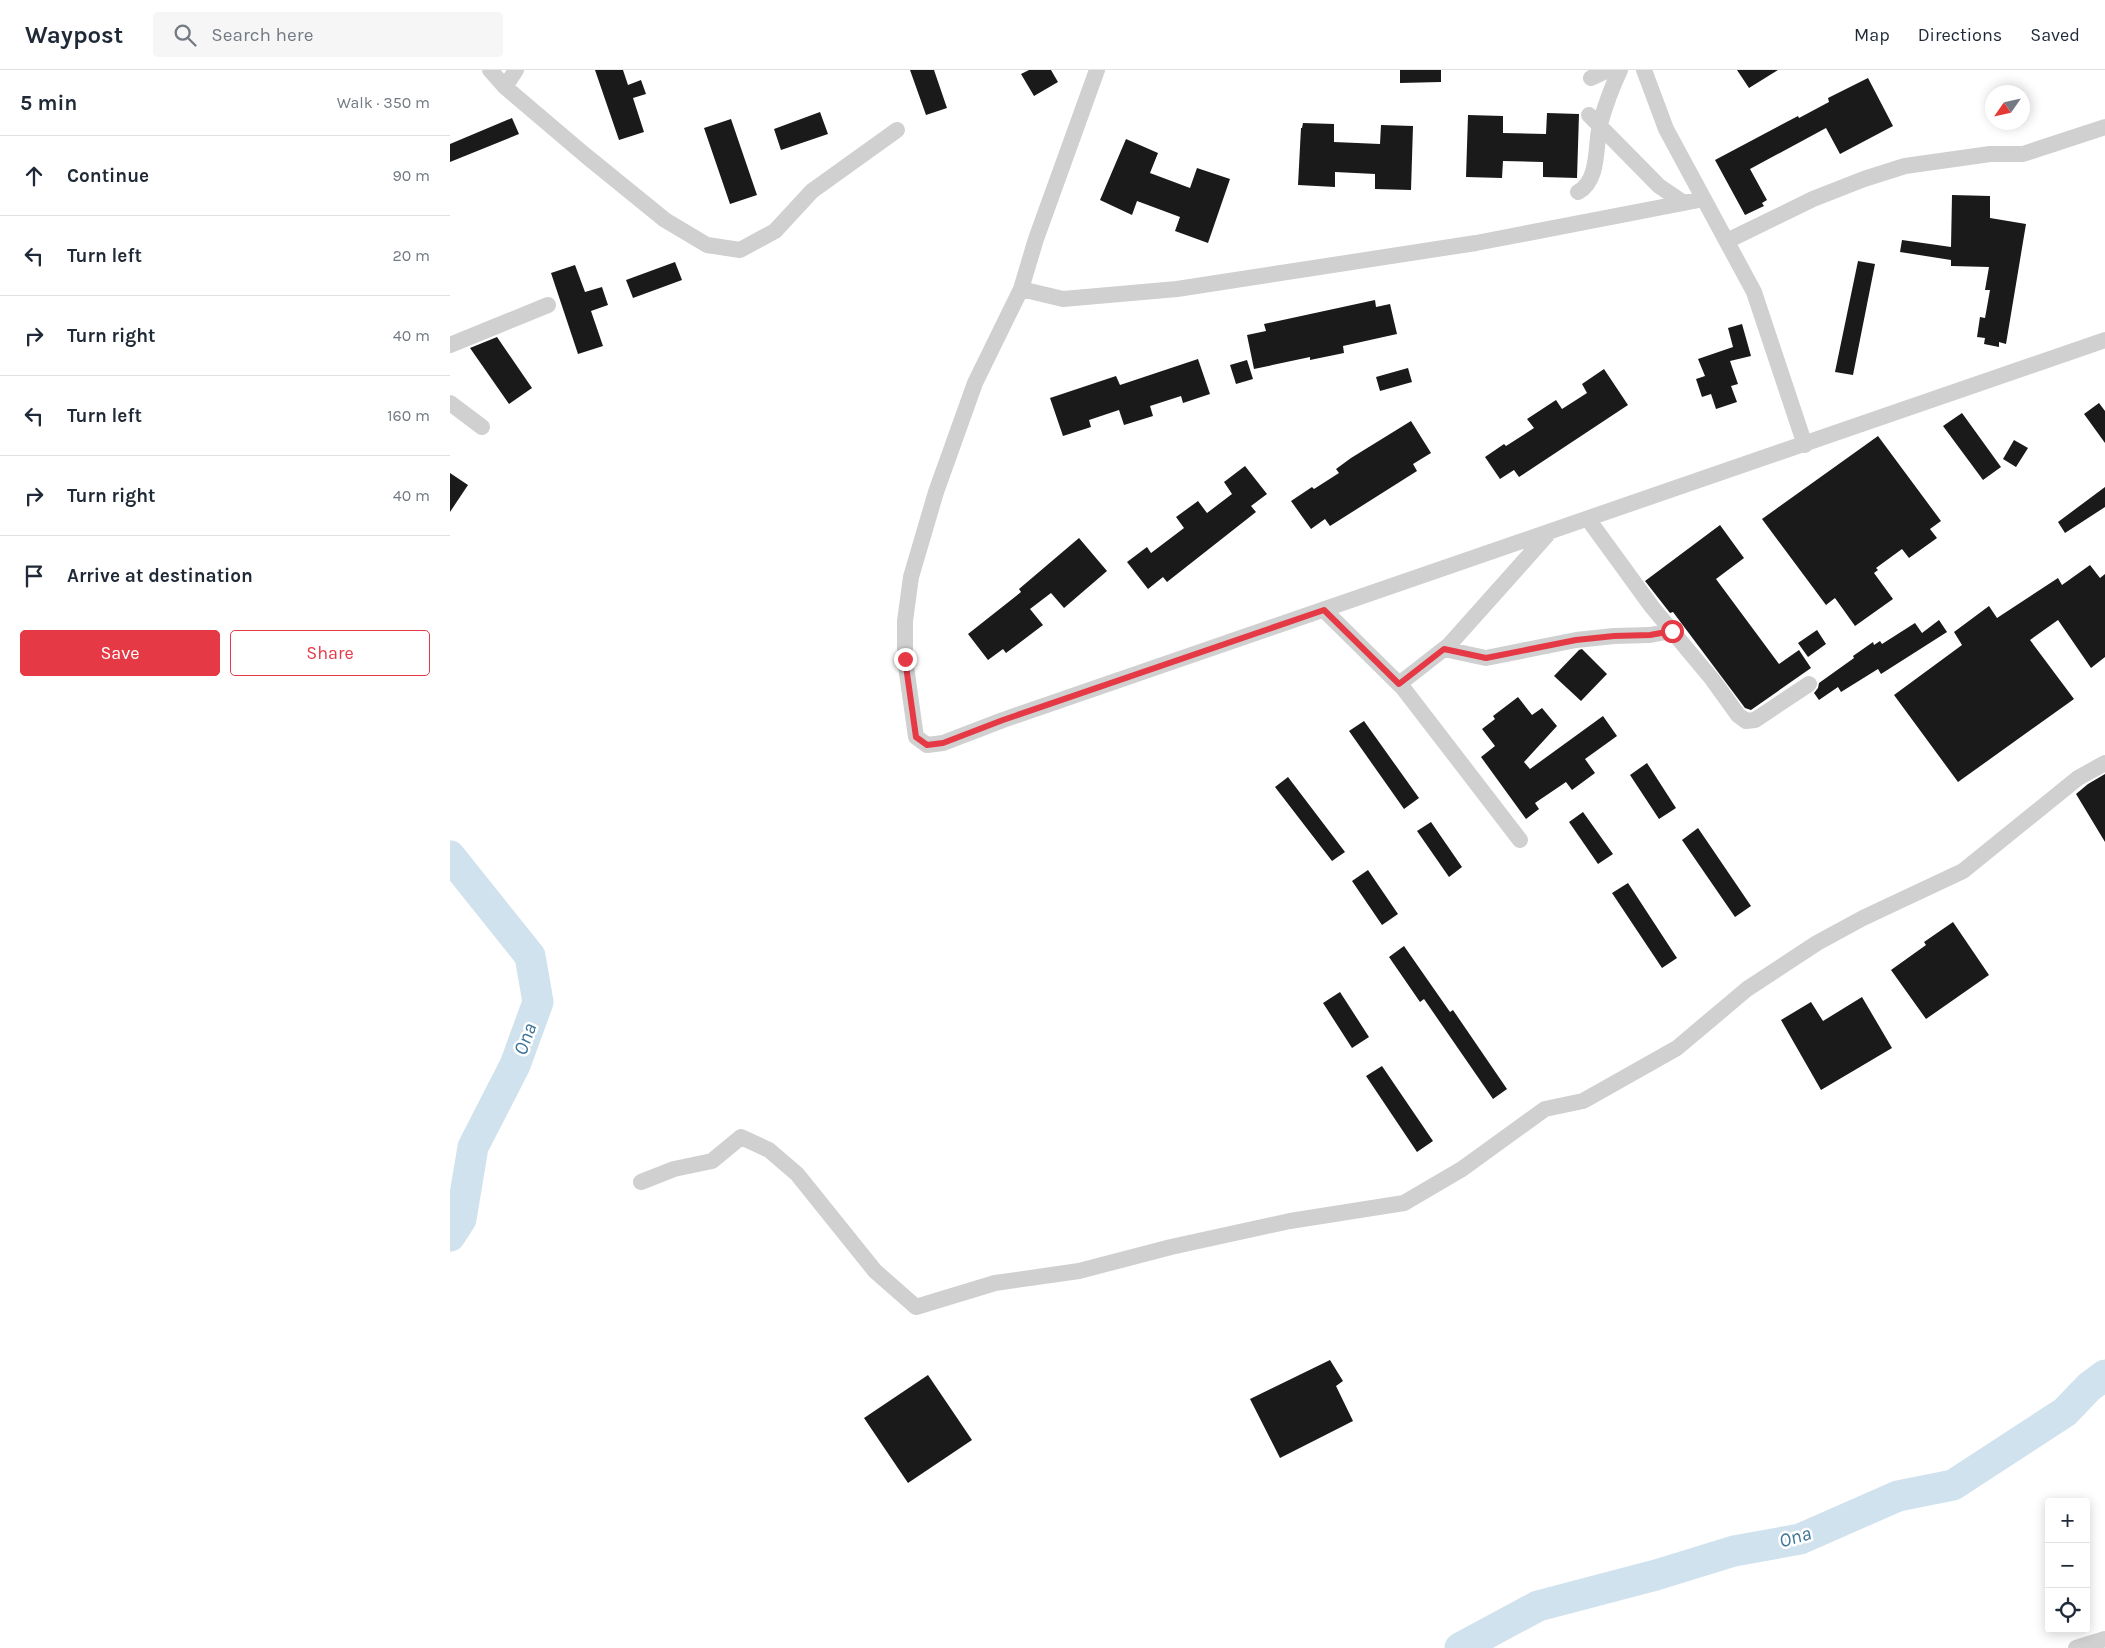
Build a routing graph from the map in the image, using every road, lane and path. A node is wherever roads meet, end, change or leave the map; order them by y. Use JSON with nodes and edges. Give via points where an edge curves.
{"nodes":[{"id":1,"x":490,"y":70,"type":"edge"},
{"id":2,"x":516,"y":70,"type":"edge"},
{"id":3,"x":1097,"y":70,"type":"edge"},
{"id":4,"x":1608,"y":70,"type":"edge"},
{"id":5,"x":1620,"y":70,"type":"edge"},
{"id":6,"x":1644,"y":70,"type":"edge"},
{"id":7,"x":1591,"y":78,"type":"dead end"},
{"id":8,"x":505,"y":87,"type":"junction"},
{"id":9,"x":1594,"y":121,"type":"junction"},
{"id":10,"x":2105,"y":127,"type":"edge"},
{"id":11,"x":897,"y":130,"type":"dead end"},
{"id":12,"x":1578,"y":192,"type":"dead end"},
{"id":13,"x":1704,"y":199,"type":"junction"},
{"id":14,"x":1684,"y":203,"type":"junction"},
{"id":15,"x":1727,"y":241,"type":"junction"},
{"id":16,"x":1021,"y":288,"type":"junction"},
{"id":17,"x":548,"y":305,"type":"dead end"},
{"id":18,"x":2105,"y":340,"type":"edge"},
{"id":19,"x":450,"y":345,"type":"edge"},
{"id":20,"x":450,"y":403,"type":"edge"},
{"id":21,"x":482,"y":427,"type":"dead end"},
{"id":22,"x":1805,"y":445,"type":"junction"},
{"id":23,"x":1588,"y":519,"type":"junction"},
{"id":24,"x":1549,"y":532,"type":"junction"},
{"id":25,"x":1324,"y":610,"type":"junction"},
{"id":26,"x":1672,"y":631,"type":"junction"},
{"id":27,"x":1444,"y":649,"type":"junction"},
{"id":28,"x":1399,"y":684,"type":"junction"},
{"id":29,"x":1809,"y":684,"type":"dead end"},
{"id":30,"x":2105,"y":763,"type":"edge"},
{"id":31,"x":1520,"y":840,"type":"dead end"},
{"id":32,"x":641,"y":1182,"type":"dead end"},
{"id":33,"x":2105,"y":1639,"type":"edge"},
{"id":34,"x":2076,"y":1648,"type":"edge"}],
"edges":[{"from":1,"to":8,"type":"street"},
{"from":2,"to":8,"type":"street"},
{"from":3,"to":16,"type":"street"},
{"from":4,"to":7,"type":"street"},
{"from":5,"to":9,"type":"street"},
{"from":6,"to":13,"type":"street","via":[[1666,129]]},
{"from":8,"to":11,"type":"street","via":[[665,220],[707,245],[740,250],[775,231],[812,191]]},
{"from":9,"to":12,"type":"street","via":[[1598,148],[1593,170],[1584,189]]},
{"from":9,"to":14,"type":"street","via":[[1659,186]]},
{"from":10,"to":15,"type":"street","via":[[2023,154],[1990,154],[1905,166],[1864,178]]},
{"from":13,"to":14,"type":"street"},
{"from":13,"to":15,"type":"street"},
{"from":14,"to":16,"type":"street","via":[[1476,243],[1177,289],[1063,299]]},
{"from":15,"to":22,"type":"street","via":[[1754,292]]},
{"from":16,"to":25,"type":"street","via":[[975,383],[936,492],[911,577],[904,621],[905,659],[916,737],[927,745],[943,743]]},
{"from":17,"to":19,"type":"street"},
{"from":18,"to":22,"type":"street"},
{"from":20,"to":21,"type":"street"},
{"from":22,"to":23,"type":"street"},
{"from":23,"to":24,"type":"street"},
{"from":23,"to":26,"type":"street"},
{"from":24,"to":25,"type":"street"},
{"from":24,"to":27,"type":"street","via":[[1480,613]]},
{"from":25,"to":28,"type":"street"},
{"from":26,"to":27,"type":"street","via":[[1576,640],[1486,658]]},
{"from":26,"to":29,"type":"street","via":[[1746,721],[1755,720]]},
{"from":27,"to":28,"type":"street"},
{"from":28,"to":31,"type":"street"},
{"from":30,"to":32,"type":"street","via":[[2078,778],[1963,871],[1817,943],[1747,989],[1677,1048],[1583,1101],[1544,1109],[1462,1169],[1404,1203],[1290,1221],[1079,1271],[995,1283],[916,1307],[874,1271],[797,1174],[769,1150],[741,1138],[712,1161],[674,1169]]},
{"from":33,"to":34,"type":"street"}]}
